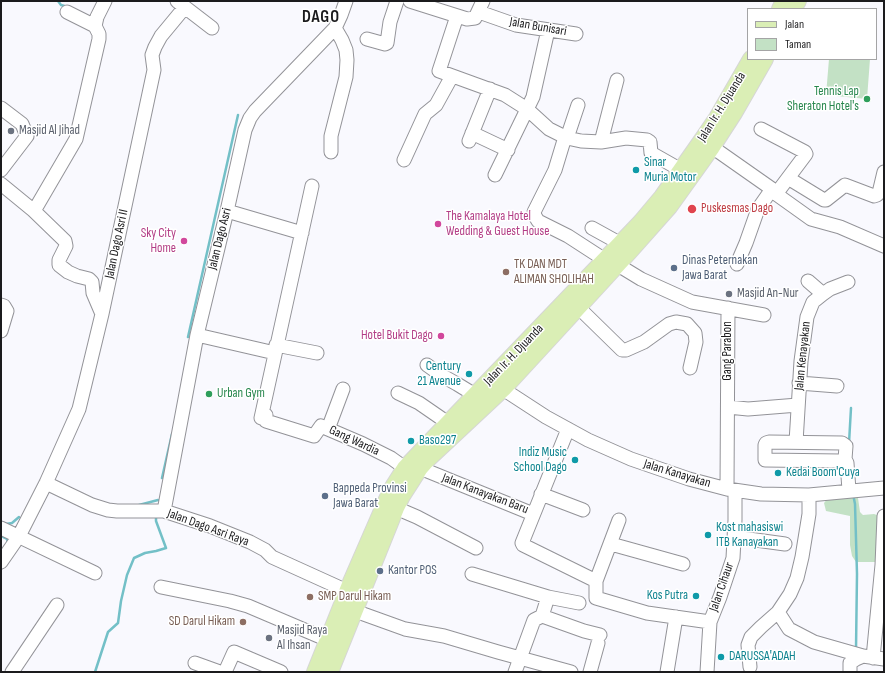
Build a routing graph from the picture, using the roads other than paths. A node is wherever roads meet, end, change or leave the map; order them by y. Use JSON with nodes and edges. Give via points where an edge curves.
{"nodes":[{"id":1,"x":105,"y":1,"type":"edge"},
{"id":2,"x":346,"y":1,"type":"edge"},
{"id":3,"x":398,"y":1,"type":"edge"},
{"id":4,"x":410,"y":1,"type":"edge"},
{"id":5,"x":181,"y":4,"type":"edge"},
{"id":6,"x":481,"y":6,"type":"edge"},
{"id":7,"x":67,"y":12,"type":"dead end"},
{"id":8,"x":457,"y":16,"type":"junction"},
{"id":9,"x":95,"y":26,"type":"junction"},
{"id":10,"x":212,"y":28,"type":"dead end"},
{"id":11,"x":335,"y":28,"type":"junction"},
{"id":12,"x":548,"y":30,"type":"junction"},
{"id":13,"x":576,"y":34,"type":"dead end"},
{"id":14,"x":367,"y":39,"type":"dead end"},
{"id":15,"x":750,"y":60,"type":"edge"},
{"id":16,"x":764,"y":60,"type":"edge"},
{"id":17,"x":452,"y":76,"type":"junction"},
{"id":18,"x":617,"y":80,"type":"dead end"},
{"id":19,"x":490,"y":89,"type":"junction"},
{"id":20,"x":578,"y":105,"type":"dead end"},
{"id":21,"x":1,"y":108,"type":"edge"},
{"id":22,"x":527,"y":109,"type":"junction"},
{"id":23,"x":760,"y":128,"type":"dead end"},
{"id":24,"x":566,"y":137,"type":"junction"},
{"id":25,"x":600,"y":142,"type":"junction"},
{"id":26,"x":707,"y":144,"type":"junction"},
{"id":27,"x":508,"y":150,"type":"junction"},
{"id":28,"x":331,"y":152,"type":"dead end"},
{"id":29,"x":404,"y":160,"type":"dead end"},
{"id":30,"x":1,"y":170,"type":"edge"},
{"id":31,"x":681,"y":170,"type":"junction"},
{"id":32,"x":884,"y":172,"type":"edge"},
{"id":33,"x":495,"y":175,"type":"dead end"},
{"id":34,"x":788,"y":178,"type":"junction"},
{"id":35,"x":1,"y":184,"type":"edge"},
{"id":36,"x":312,"y":186,"type":"dead end"},
{"id":37,"x":774,"y":191,"type":"junction"},
{"id":38,"x":34,"y":211,"type":"junction"},
{"id":39,"x":227,"y":211,"type":"junction"},
{"id":40,"x":592,"y":228,"type":"dead end"},
{"id":41,"x":302,"y":233,"type":"junction"},
{"id":42,"x":884,"y":246,"type":"edge"},
{"id":43,"x":625,"y":248,"type":"junction"},
{"id":44,"x":611,"y":262,"type":"junction"},
{"id":45,"x":737,"y":264,"type":"dead end"},
{"id":46,"x":808,"y":281,"type":"dead end"},
{"id":47,"x":848,"y":282,"type":"dead end"},
{"id":48,"x":822,"y":294,"type":"junction"},
{"id":49,"x":3,"y":305,"type":"edge"},
{"id":50,"x":578,"y":307,"type":"junction"},
{"id":51,"x":728,"y":308,"type":"junction"},
{"id":52,"x":102,"y":314,"type":"junction"},
{"id":53,"x":764,"y":315,"type":"dead end"},
{"id":54,"x":1,"y":330,"type":"edge"},
{"id":55,"x":197,"y":335,"type":"junction"},
{"id":56,"x":275,"y":349,"type":"junction"},
{"id":57,"x":317,"y":353,"type":"dead end"},
{"id":58,"x":427,"y":365,"type":"dead end"},
{"id":59,"x":690,"y":368,"type":"dead end"},
{"id":60,"x":492,"y":377,"type":"junction"},
{"id":61,"x":799,"y":383,"type":"junction"},
{"id":62,"x":837,"y":386,"type":"dead end"},
{"id":63,"x":343,"y":389,"type":"dead end"},
{"id":64,"x":503,"y":389,"type":"junction"},
{"id":65,"x":398,"y":393,"type":"dead end"},
{"id":66,"x":475,"y":396,"type":"junction"},
{"id":67,"x":798,"y":405,"type":"junction"},
{"id":68,"x":728,"y":407,"type":"junction"},
{"id":69,"x":448,"y":423,"type":"junction"},
{"id":70,"x":328,"y":429,"type":"junction"},
{"id":71,"x":568,"y":429,"type":"junction"},
{"id":72,"x":796,"y":442,"type":"junction"},
{"id":73,"x":845,"y":459,"type":"junction"},
{"id":74,"x":413,"y":468,"type":"junction"},
{"id":75,"x":46,"y":483,"type":"junction"},
{"id":76,"x":884,"y":488,"type":"edge"},
{"id":77,"x":731,"y":490,"type":"junction"},
{"id":78,"x":849,"y":490,"type":"junction"},
{"id":79,"x":542,"y":494,"type":"junction"},
{"id":80,"x":809,"y":495,"type":"junction"},
{"id":81,"x":396,"y":498,"type":"junction"},
{"id":82,"x":583,"y":510,"type":"dead end"},
{"id":83,"x":164,"y":511,"type":"junction"},
{"id":84,"x":533,"y":514,"type":"junction"},
{"id":85,"x":884,"y":516,"type":"edge"},
{"id":86,"x":619,"y":520,"type":"dead end"},
{"id":87,"x":1,"y":528,"type":"edge"},
{"id":88,"x":19,"y":536,"type":"junction"},
{"id":89,"x":734,"y":537,"type":"junction"},
{"id":90,"x":611,"y":544,"type":"junction"},
{"id":91,"x":785,"y":544,"type":"dead end"},
{"id":92,"x":883,"y":546,"type":"edge"},
{"id":93,"x":476,"y":548,"type":"dead end"},
{"id":94,"x":1,"y":562,"type":"edge"},
{"id":95,"x":683,"y":564,"type":"dead end"},
{"id":96,"x":96,"y":573,"type":"dead end"},
{"id":97,"x":472,"y":574,"type":"dead end"},
{"id":98,"x":596,"y":582,"type":"junction"},
{"id":99,"x":349,"y":586,"type":"junction"},
{"id":100,"x":161,"y":587,"type":"dead end"},
{"id":101,"x":548,"y":597,"type":"junction"},
{"id":102,"x":579,"y":603,"type":"dead end"},
{"id":103,"x":58,"y":606,"type":"dead end"},
{"id":104,"x":355,"y":611,"type":"junction"},
{"id":105,"x":778,"y":612,"type":"junction"},
{"id":106,"x":542,"y":616,"type":"junction"},
{"id":107,"x":676,"y":617,"type":"junction"},
{"id":108,"x":710,"y":622,"type":"junction"},
{"id":109,"x":880,"y":629,"type":"edge"},
{"id":110,"x":328,"y":640,"type":"junction"},
{"id":111,"x":521,"y":658,"type":"junction"},
{"id":112,"x":873,"y":658,"type":"edge"},
{"id":113,"x":195,"y":663,"type":"dead end"},
{"id":114,"x":750,"y":667,"type":"dead end"},
{"id":115,"x":12,"y":672,"type":"edge"},
{"id":116,"x":220,"y":672,"type":"edge"},
{"id":117,"x":226,"y":672,"type":"edge"},
{"id":118,"x":281,"y":672,"type":"edge"},
{"id":119,"x":315,"y":672,"type":"edge"},
{"id":120,"x":330,"y":672,"type":"edge"},
{"id":121,"x":515,"y":672,"type":"edge"},
{"id":122,"x":571,"y":672,"type":"edge"},
{"id":123,"x":590,"y":672,"type":"edge"},
{"id":124,"x":667,"y":672,"type":"edge"},
{"id":125,"x":707,"y":672,"type":"edge"},
{"id":126,"x":850,"y":672,"type":"edge"}],
"edges":[{"from":1,"to":9,"type":"street"},
{"from":2,"to":11,"type":"street","name":"Jalan Dago Asri"},
{"from":3,"to":14,"type":"street","via":[[390,22],[387,43]]},
{"from":4,"to":8,"type":"street"},
{"from":5,"to":10,"type":"street"},
{"from":5,"to":52,"type":"street","name":"Jalan Dago Asri II","via":[[152,55],[154,70]]},
{"from":6,"to":8,"type":"street","via":[[475,18]]},
{"from":6,"to":12,"type":"street","name":"Jalan Bunisari","via":[[516,26]]},
{"from":7,"to":9,"type":"street"},
{"from":8,"to":17,"type":"street","via":[[439,70]]},
{"from":9,"to":38,"type":"street","via":[[99,39],[77,134]]},
{"from":11,"to":28,"type":"street","via":[[344,45],[347,60],[346,77],[331,136]]},
{"from":11,"to":39,"type":"street","name":"Jalan Dago Asri","via":[[250,118]]},
{"from":12,"to":13,"type":"street","name":"Jalan Bunisari"},
{"from":12,"to":22,"type":"street","via":[[533,97]]},
{"from":15,"to":26,"type":"main road","name":"Jalan Ir. H. Djuanda","via":[[717,118]]},
{"from":16,"to":26,"type":"main road","name":"Jalan Ir. H. Djuanda","via":[[734,114]]},
{"from":17,"to":19,"type":"street"},
{"from":17,"to":29,"type":"street","via":[[436,105],[425,114]]},
{"from":18,"to":25,"type":"street"},
{"from":19,"to":22,"type":"street"},
{"from":19,"to":27,"type":"street","via":[[471,137]]},
{"from":20,"to":24,"type":"street"},
{"from":21,"to":30,"type":"street","via":[[22,124],[27,136]]},
{"from":22,"to":24,"type":"street","via":[[549,129]]},
{"from":22,"to":27,"type":"street"},
{"from":23,"to":34,"type":"street","via":[[806,152]]},
{"from":24,"to":25,"type":"street"},
{"from":24,"to":44,"type":"street","name":"Gang Parabon","via":[[552,176],[534,212],[535,216],[538,221]]},
{"from":25,"to":31,"type":"street","via":[[626,138],[647,140],[650,142],[651,153]]},
{"from":26,"to":31,"type":"main road","name":"Jalan Ir. H. Djuanda"},
{"from":26,"to":37,"type":"street"},
{"from":26,"to":43,"type":"main road","name":"Jalan Ir. H. Djuanda","via":[[669,207]]},
{"from":27,"to":33,"type":"street"},
{"from":31,"to":43,"type":"main road","name":"Jalan Ir. H. Djuanda"},
{"from":32,"to":34,"type":"street","via":[[877,195],[845,184],[826,200]]},
{"from":34,"to":37,"type":"street"},
{"from":35,"to":38,"type":"street"},
{"from":36,"to":41,"type":"street"},
{"from":37,"to":42,"type":"street","via":[[811,219],[840,227]]},
{"from":37,"to":45,"type":"street","via":[[758,209]]},
{"from":38,"to":52,"type":"street","via":[[65,241],[66,246],[59,265],[68,272],[92,282]]},
{"from":39,"to":41,"type":"street"},
{"from":39,"to":55,"type":"street","name":"Jalan Dago Asri"},
{"from":40,"to":43,"type":"street"},
{"from":41,"to":56,"type":"street"},
{"from":43,"to":44,"type":"main road","name":"Jalan Ir. H. Djuanda"},
{"from":44,"to":50,"type":"main road","name":"Jalan Ir. H. Djuanda"},
{"from":44,"to":51,"type":"street","name":"Gang Parabon","via":[[692,302]]},
{"from":44,"to":60,"type":"main road","name":"Jalan Ir. H. Djuanda"},
{"from":46,"to":48,"type":"street"},
{"from":47,"to":48,"type":"street"},
{"from":48,"to":61,"type":"street","name":"Jalan Kenayakan","via":[[813,302],[807,317]]},
{"from":49,"to":54,"type":"street","via":[[7,311]]},
{"from":50,"to":59,"type":"street","via":[[622,350],[644,342],[669,324],[686,324],[695,333],[696,342]]},
{"from":50,"to":64,"type":"main road","name":"Jalan Ir. H. Djuanda"},
{"from":51,"to":53,"type":"street"},
{"from":51,"to":68,"type":"street","name":"Gang Parabon"},
{"from":52,"to":75,"type":"street","name":"Jalan Dago Asri II","via":[[78,409]]},
{"from":55,"to":56,"type":"street"},
{"from":55,"to":83,"type":"street","name":"Jalan Dago Asri"},
{"from":56,"to":57,"type":"street"},
{"from":56,"to":70,"type":"street","name":"Gang Wardia","via":[[265,410],[266,421],[314,436],[320,426]]},
{"from":58,"to":66,"type":"street"},
{"from":60,"to":64,"type":"street","name":"Jalan Kanayakan"},
{"from":60,"to":66,"type":"main road","name":"Jalan Ir. H. Djuanda"},
{"from":61,"to":62,"type":"street"},
{"from":61,"to":67,"type":"street","name":"Jalan Kenayakan"},
{"from":63,"to":70,"type":"street"},
{"from":64,"to":71,"type":"street","name":"Jalan Kanayakan"},
{"from":64,"to":74,"type":"main road","name":"Jalan Ir. H. Djuanda","via":[[427,460]]},
{"from":65,"to":69,"type":"street","via":[[419,403]]},
{"from":66,"to":69,"type":"main road","name":"Jalan Ir. H. Djuanda"},
{"from":67,"to":68,"type":"street","via":[[748,409]]},
{"from":67,"to":72,"type":"street","name":"Jalan Kenayakan"},
{"from":68,"to":77,"type":"street","name":"Gang Parabon"},
{"from":69,"to":74,"type":"main road","name":"Jalan Ir. H. Djuanda"},
{"from":70,"to":74,"type":"street","name":"Gang Wardia"},
{"from":71,"to":77,"type":"street","name":"Jalan Kanayakan","via":[[631,460]]},
{"from":71,"to":79,"type":"street","name":"Jalan Kanayakan Baru"},
{"from":72,"to":73,"type":"street","via":[[842,443],[846,446]]},
{"from":72,"to":73,"type":"street","via":[[766,443],[765,460]]},
{"from":73,"to":78,"type":"street"},
{"from":74,"to":81,"type":"main road","name":"Jalan Ir. H. Djuanda"},
{"from":74,"to":84,"type":"street","name":"Jalan Kanayakan Baru"},
{"from":75,"to":83,"type":"street","name":"Jalan Dago Asri Raya","via":[[108,510]]},
{"from":75,"to":88,"type":"street"},
{"from":76,"to":78,"type":"street","name":"Jalan Kanayakan"},
{"from":77,"to":80,"type":"street","name":"Jalan Kanayakan","via":[[761,494]]},
{"from":77,"to":89,"type":"street","name":"Jalan Cihaur"},
{"from":78,"to":80,"type":"street","name":"Jalan Kanayakan"},
{"from":79,"to":82,"type":"street"},
{"from":79,"to":84,"type":"street","name":"Jalan Kanayakan Baru"},
{"from":80,"to":105,"type":"street","via":[[797,578]]},
{"from":81,"to":93,"type":"street","via":[[417,517]]},
{"from":81,"to":99,"type":"main road","name":"Jalan Ir. H. Djuanda"},
{"from":81,"to":104,"type":"main road","name":"Jalan Ir. H. Djuanda"},
{"from":83,"to":99,"type":"street","name":"Jalan Dago Asri Raya","via":[[250,542],[272,557]]},
{"from":84,"to":98,"type":"street","via":[[522,540],[523,545]]},
{"from":85,"to":92,"type":"street"},
{"from":86,"to":90,"type":"street"},
{"from":87,"to":88,"type":"street"},
{"from":88,"to":94,"type":"street"},
{"from":88,"to":96,"type":"street"},
{"from":89,"to":91,"type":"street"},
{"from":89,"to":108,"type":"street","name":"Jalan Cihaur","via":[[732,558]]},
{"from":90,"to":95,"type":"street"},
{"from":90,"to":98,"type":"street"},
{"from":92,"to":109,"type":"street"},
{"from":97,"to":101,"type":"street"},
{"from":98,"to":107,"type":"street","name":"Jalan Cihaur","via":[[596,598],[647,613]]},
{"from":99,"to":110,"type":"main road","name":"Jalan Ir. H. Djuanda"},
{"from":100,"to":110,"type":"street","via":[[230,600]]},
{"from":101,"to":102,"type":"street"},
{"from":101,"to":106,"type":"street"},
{"from":103,"to":115,"type":"street"},
{"from":104,"to":111,"type":"street","via":[[405,629],[444,636]]},
{"from":104,"to":120,"type":"main road","name":"Jalan Ir. H. Djuanda"},
{"from":105,"to":112,"type":"street","via":[[789,630],[814,642]]},
{"from":105,"to":114,"type":"street","via":[[751,637],[748,645]]},
{"from":106,"to":111,"type":"street","via":[[534,620]]},
{"from":106,"to":123,"type":"street","via":[[584,631],[598,639]]},
{"from":107,"to":108,"type":"street","name":"Jalan Cihaur"},
{"from":107,"to":124,"type":"street"},
{"from":108,"to":125,"type":"street"},
{"from":109,"to":112,"type":"street"},
{"from":110,"to":119,"type":"main road","name":"Jalan Ir. H. Djuanda"},
{"from":111,"to":121,"type":"street"},
{"from":111,"to":122,"type":"street"},
{"from":112,"to":126,"type":"street","via":[[856,659],[850,663]]},
{"from":113,"to":116,"type":"street"},
{"from":117,"to":118,"type":"street","via":[[234,652]]}]}
